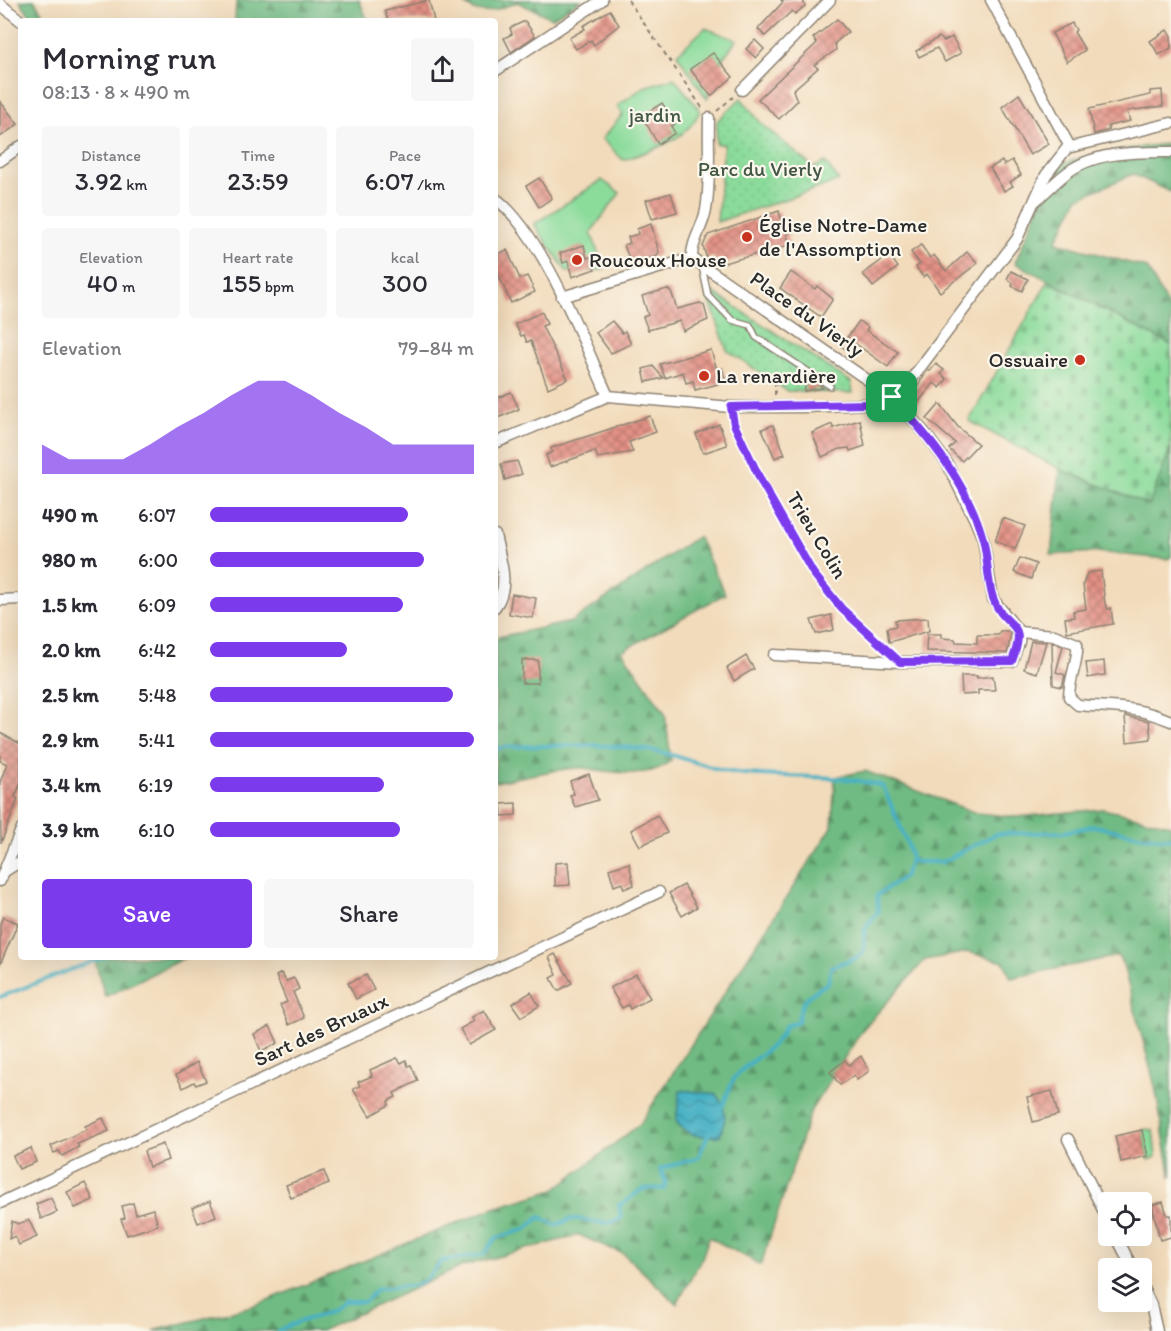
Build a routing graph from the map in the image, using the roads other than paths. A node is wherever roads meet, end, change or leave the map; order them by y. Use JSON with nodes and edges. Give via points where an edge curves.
{"nodes":[{"id":1,"x":602,"y":0,"type":"edge"},
{"id":2,"x":830,"y":0,"type":"edge"},
{"id":3,"x":991,"y":0,"type":"edge"},
{"id":4,"x":0,"y":1,"type":"edge"},
{"id":5,"x":18,"y":18,"type":"edge"},
{"id":6,"x":498,"y":69,"type":"edge"},
{"id":7,"x":742,"y":90,"type":"road end"},
{"id":8,"x":709,"y":117,"type":"road end"},
{"id":9,"x":1171,"y":123,"type":"edge"},
{"id":10,"x":18,"y":148,"type":"edge"},
{"id":11,"x":1069,"y":148,"type":"junction"},
{"id":12,"x":1171,"y":152,"type":"edge"},
{"id":13,"x":0,"y":161,"type":"edge"},
{"id":14,"x":498,"y":201,"type":"edge"},
{"id":15,"x":1033,"y":203,"type":"junction"},
{"id":16,"x":697,"y":262,"type":"junction"},
{"id":17,"x":562,"y":297,"type":"junction"},
{"id":18,"x":830,"y":386,"type":"dead end"},
{"id":19,"x":608,"y":396,"type":"junction"},
{"id":20,"x":892,"y":397,"type":"junction"},
{"id":21,"x":498,"y":442,"type":"edge"},
{"id":22,"x":498,"y":552,"type":"edge"},
{"id":23,"x":18,"y":599,"type":"edge"},
{"id":24,"x":0,"y":600,"type":"edge"},
{"id":25,"x":498,"y":603,"type":"edge"},
{"id":26,"x":1019,"y":632,"type":"junction"},
{"id":27,"x":774,"y":655,"type":"dead end"},
{"id":28,"x":1171,"y":722,"type":"edge"},
{"id":29,"x":18,"y":837,"type":"edge"},
{"id":30,"x":18,"y":863,"type":"edge"},
{"id":31,"x":2,"y":876,"type":"edge"},
{"id":32,"x":658,"y":892,"type":"dead end"},
{"id":33,"x":1068,"y":1139,"type":"dead end"},
{"id":34,"x":1098,"y":1200,"type":"edge"},
{"id":35,"x":0,"y":1203,"type":"edge"},
{"id":36,"x":1152,"y":1309,"type":"edge"},
{"id":37,"x":1157,"y":1331,"type":"edge"}],
"edges":[{"from":1,"to":6,"type":"street"},
{"from":2,"to":7,"type":"street"},
{"from":3,"to":11,"type":"street"},
{"from":4,"to":5,"type":"street"},
{"from":8,"to":16,"type":"street","via":[[706,208],[692,248]]},
{"from":9,"to":11,"type":"street"},
{"from":10,"to":13,"type":"street"},
{"from":11,"to":15,"type":"street","via":[[1046,176]]},
{"from":12,"to":15,"type":"street","via":[[1137,152],[1083,162]]},
{"from":14,"to":17,"type":"street","via":[[523,225]]},
{"from":15,"to":20,"type":"street","via":[[1017,239],[907,385]]},
{"from":16,"to":17,"type":"street"},
{"from":16,"to":18,"type":"lane","via":[[708,295],[732,320],[750,325],[756,337]]},
{"from":16,"to":20,"type":"street","name":"Place du Vierly"},
{"from":17,"to":19,"type":"street"},
{"from":19,"to":20,"type":"street","via":[[731,407],[866,404]]},
{"from":19,"to":21,"type":"street"},
{"from":20,"to":26,"type":"street","name":"Place du Vierly","via":[[947,463],[983,539],[993,599]]},
{"from":22,"to":25,"type":"street","via":[[504,585]]},
{"from":23,"to":24,"type":"street"},
{"from":26,"to":27,"type":"street","via":[[1012,661],[900,662]]},
{"from":26,"to":28,"type":"street","via":[[1054,635],[1077,644],[1069,697],[1078,705],[1127,706]]},
{"from":29,"to":31,"type":"street"},
{"from":30,"to":31,"type":"street"},
{"from":32,"to":35,"type":"street","name":"Sart des Bruaux"},
{"from":33,"to":34,"type":"street"},
{"from":36,"to":37,"type":"street"}]}
